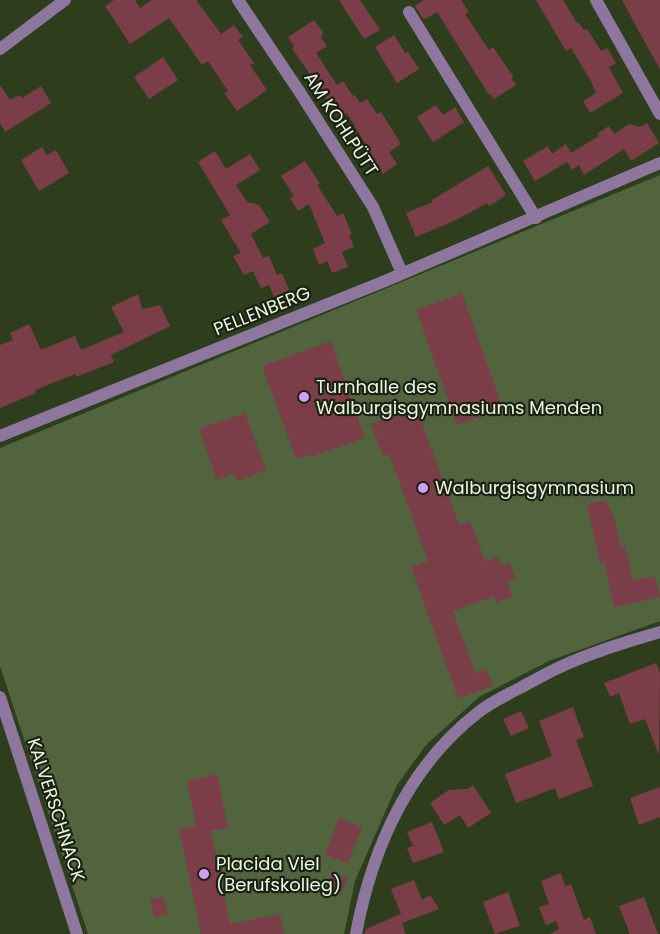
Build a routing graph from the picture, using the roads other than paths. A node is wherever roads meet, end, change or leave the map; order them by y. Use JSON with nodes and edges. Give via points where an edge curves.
{"nodes":[{"id":1,"x":65,"y":0,"type":"edge"},
{"id":2,"x":238,"y":0,"type":"edge"},
{"id":3,"x":596,"y":0,"type":"edge"},
{"id":4,"x":409,"y":12,"type":"dead end"},
{"id":5,"x":0,"y":49,"type":"edge"},
{"id":6,"x":660,"y":114,"type":"edge"},
{"id":7,"x":660,"y":163,"type":"edge"},
{"id":8,"x":536,"y":218,"type":"junction"},
{"id":9,"x":402,"y":273,"type":"junction"},
{"id":10,"x":0,"y":436,"type":"edge"},
{"id":11,"x":660,"y":632,"type":"edge"},
{"id":12,"x":0,"y":697,"type":"edge"},
{"id":13,"x":77,"y":934,"type":"edge"},
{"id":14,"x":356,"y":934,"type":"edge"}],
"edges":[{"from":1,"to":5,"type":"street"},
{"from":2,"to":9,"type":"street","name":"AM KOHLPÜTT","via":[[373,207]]},
{"from":3,"to":6,"type":"street"},
{"from":4,"to":8,"type":"street"},
{"from":7,"to":8,"type":"street","name":"PELLENBERG"},
{"from":8,"to":9,"type":"street","name":"PELLENBERG"},
{"from":9,"to":10,"type":"street","name":"PELLENBERG"},
{"from":11,"to":14,"type":"street","via":[[560,667],[482,709],[443,744],[403,798],[364,893]]},
{"from":12,"to":13,"type":"street","name":"KALVERSCHNACK"}]}
